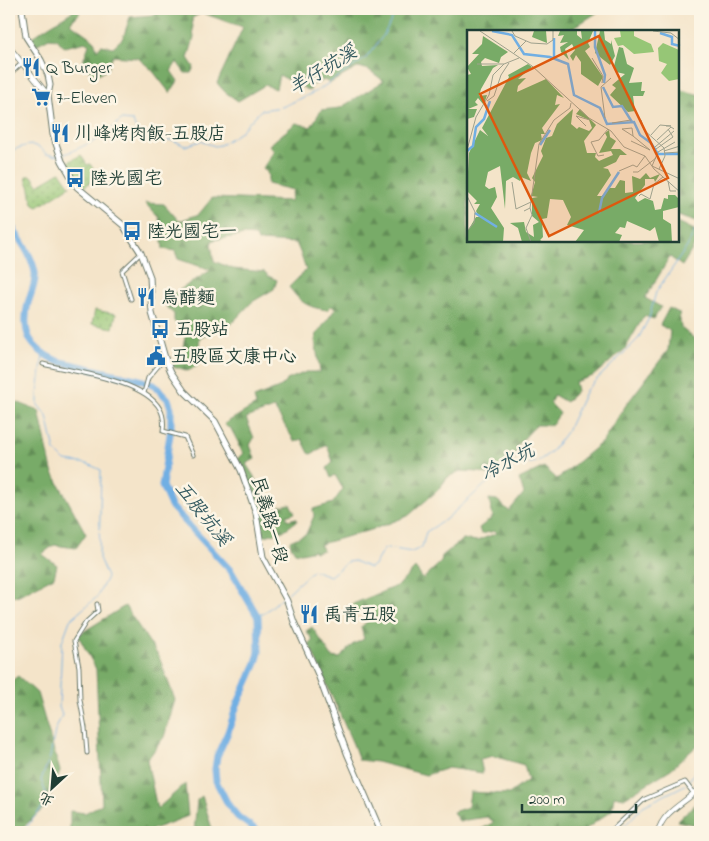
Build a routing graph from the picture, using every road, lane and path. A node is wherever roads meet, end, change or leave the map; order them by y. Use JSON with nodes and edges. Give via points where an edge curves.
{"nodes":[{"id":1,"x":22,"y":9,"type":"edge"},
{"id":2,"x":9,"y":47,"type":"edge"},
{"id":3,"x":22,"y":63,"type":"junction"},
{"id":4,"x":9,"y":75,"type":"edge"},
{"id":5,"x":48,"y":95,"type":"junction"},
{"id":6,"x":141,"y":253,"type":"junction"},
{"id":7,"x":131,"y":299,"type":"dead end"},
{"id":8,"x":165,"y":358,"type":"junction"},
{"id":9,"x":44,"y":364,"type":"dead end"},
{"id":10,"x":145,"y":392,"type":"junction"},
{"id":11,"x":193,"y":455,"type":"dead end"},
{"id":12,"x":97,"y":604,"type":"dead end"},
{"id":13,"x":87,"y":754,"type":"dead end"},
{"id":14,"x":700,"y":786,"type":"edge"},
{"id":15,"x":694,"y":794,"type":"junction"},
{"id":16,"x":381,"y":832,"type":"edge"},
{"id":17,"x":610,"y":832,"type":"edge"},
{"id":18,"x":658,"y":832,"type":"edge"}],
"edges":[{"from":1,"to":5,"type":"main road","name":"民義路一段","via":[[26,37],[48,75]]},
{"from":2,"to":3,"type":"street"},
{"from":3,"to":4,"type":"street"},
{"from":3,"to":5,"type":"street"},
{"from":5,"to":6,"type":"main road","name":"民義路一段","via":[[53,135],[62,161],[78,188],[124,225]]},
{"from":6,"to":7,"type":"street","via":[[122,271]]},
{"from":6,"to":8,"type":"main road","name":"民義路一段","via":[[150,277],[152,313]]},
{"from":8,"to":10,"type":"street","via":[[148,378]]},
{"from":8,"to":16,"type":"main road","name":"民義路一段","via":[[184,391],[215,421],[241,470],[256,513],[263,557],[317,672]]},
{"from":9,"to":10,"type":"street"},
{"from":10,"to":11,"type":"street","via":[[160,409],[163,432],[184,437]]},
{"from":12,"to":13,"type":"street","via":[[98,611],[74,641]]},
{"from":14,"to":15,"type":"street"},
{"from":15,"to":17,"type":"street","via":[[685,782],[645,799]]},
{"from":15,"to":18,"type":"street","via":[[667,814]]}]}
